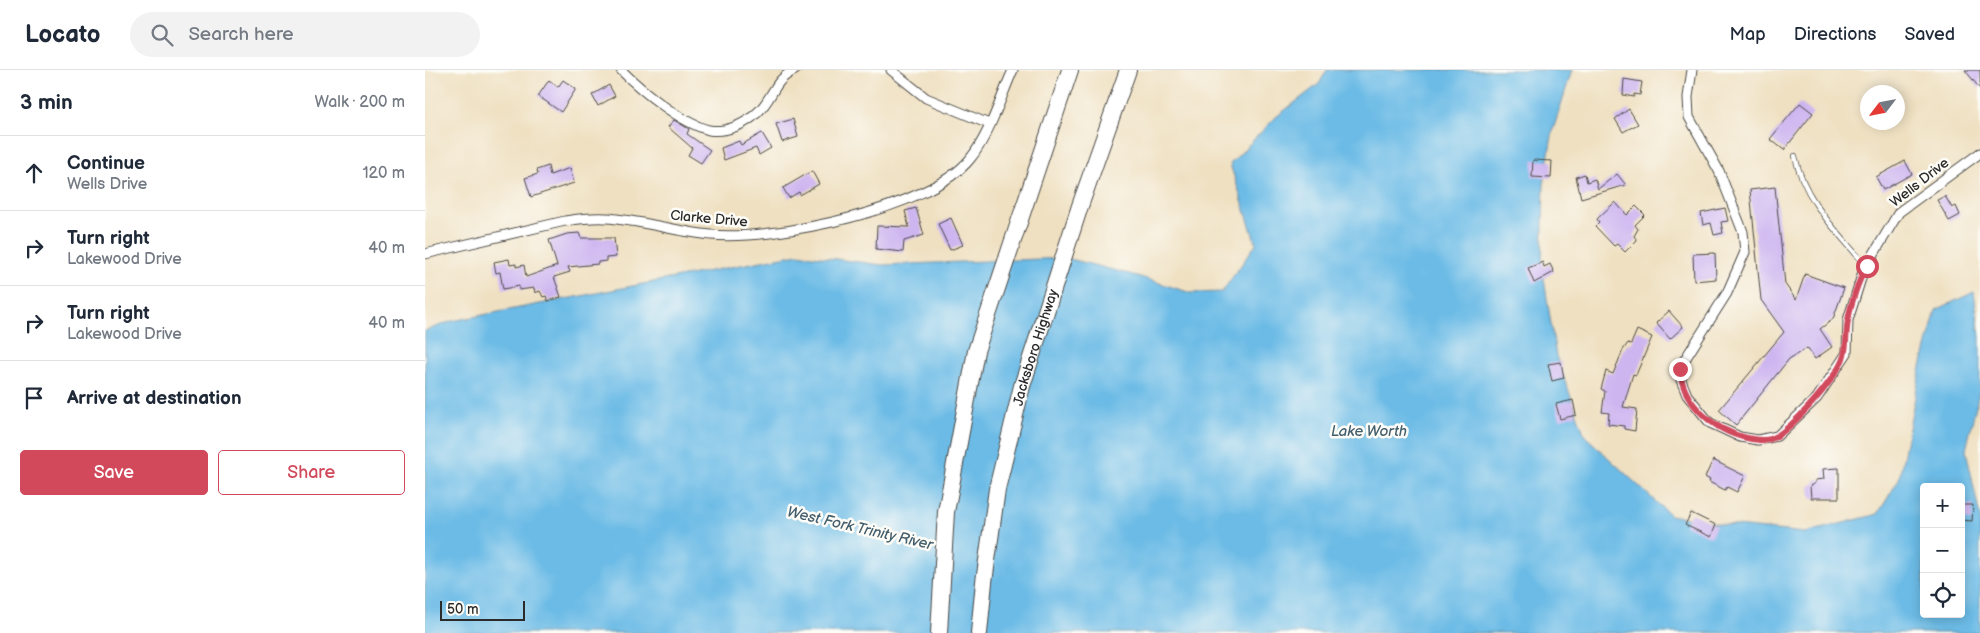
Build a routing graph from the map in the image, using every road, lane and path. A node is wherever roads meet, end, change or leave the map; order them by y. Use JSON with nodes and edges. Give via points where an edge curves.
{"nodes":[{"id":1,"x":621,"y":70,"type":"edge"},
{"id":2,"x":795,"y":70,"type":"edge"},
{"id":3,"x":891,"y":70,"type":"edge"},
{"id":4,"x":1013,"y":70,"type":"edge"},
{"id":5,"x":1070,"y":70,"type":"edge"},
{"id":6,"x":1128,"y":70,"type":"edge"},
{"id":7,"x":1692,"y":70,"type":"edge"},
{"id":8,"x":989,"y":124,"type":"junction"},
{"id":9,"x":1980,"y":153,"type":"edge"},
{"id":10,"x":1795,"y":156,"type":"dead end"},
{"id":11,"x":425,"y":254,"type":"edge"},
{"id":12,"x":1867,"y":266,"type":"junction"},
{"id":13,"x":939,"y":633,"type":"edge"},
{"id":14,"x":979,"y":633,"type":"edge"}],
"edges":[{"from":1,"to":2,"type":"street","via":[[640,90],[691,123],[722,131],[759,112],[785,75]]},
{"from":3,"to":8,"type":"street","via":[[926,98]]},
{"from":4,"to":8,"type":"street","name":"Clarke Drive"},
{"from":5,"to":13,"type":"highway","via":[[976,351],[946,512]]},
{"from":6,"to":14,"type":"highway","name":"Jacksboro Highway","via":[[1022,386],[997,489]]},
{"from":7,"to":12,"type":"street","name":"Wells Drive","via":[[1689,118],[1719,171],[1743,232],[1745,252],[1727,294],[1682,364],[1681,380],[1687,394],[1710,423],[1740,437],[1769,439],[1777,436],[1817,398],[1847,353],[1848,320]]},
{"from":8,"to":11,"type":"street","name":"Clarke Drive","via":[[970,159],[924,191],[893,204],[805,229],[737,237],[687,233],[605,218],[584,219]]},
{"from":9,"to":12,"type":"street","name":"Wells Drive","via":[[1899,212]]},
{"from":10,"to":12,"type":"lane","via":[[1806,190]]}]}
